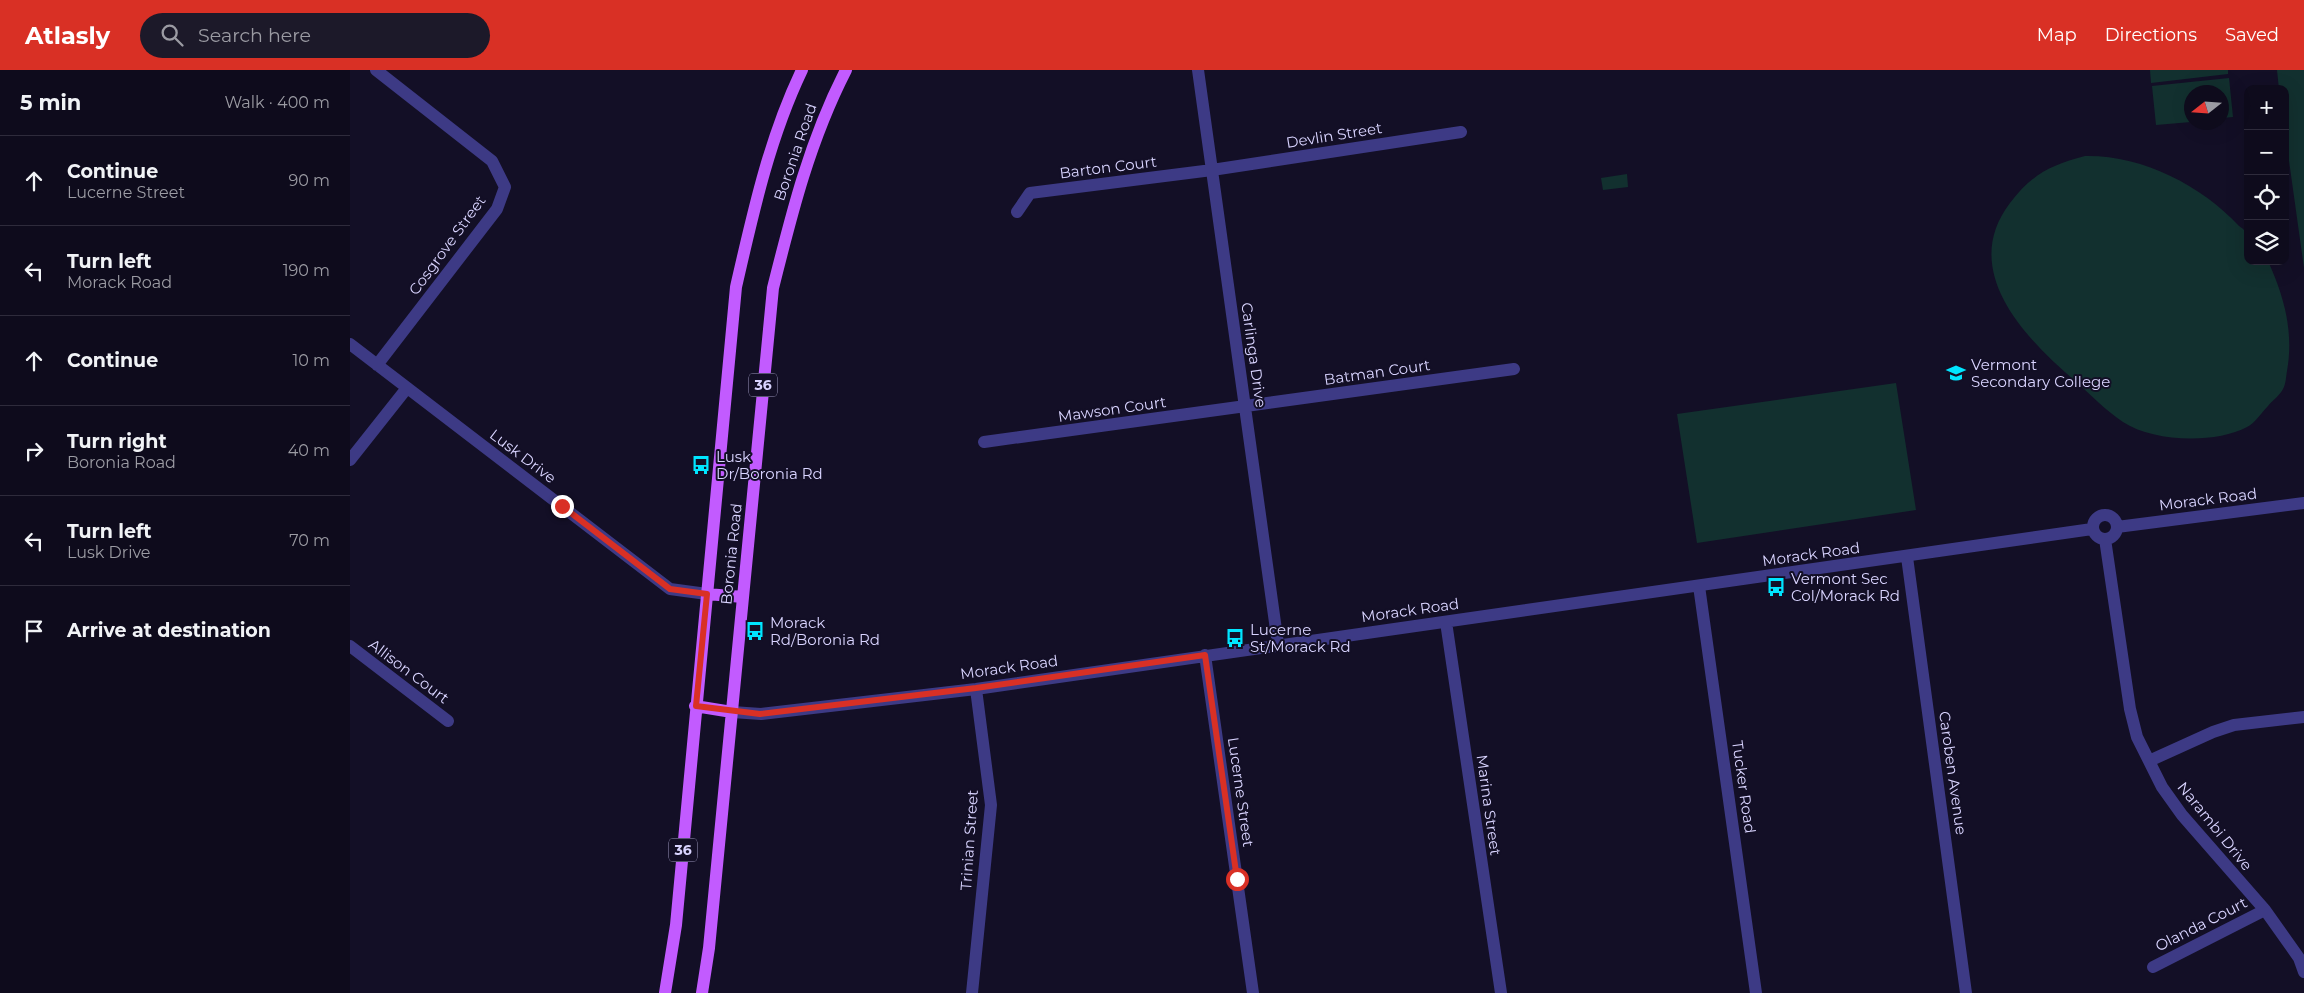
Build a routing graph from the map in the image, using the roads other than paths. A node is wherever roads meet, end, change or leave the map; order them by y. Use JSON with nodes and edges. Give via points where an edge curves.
{"nodes":[{"id":1,"x":376,"y":70,"type":"edge"},
{"id":2,"x":802,"y":70,"type":"edge"},
{"id":3,"x":846,"y":70,"type":"edge"},
{"id":4,"x":1198,"y":70,"type":"edge"},
{"id":5,"x":1461,"y":132,"type":"dead end"},
{"id":6,"x":1212,"y":170,"type":"junction"},
{"id":7,"x":1017,"y":212,"type":"dead end"},
{"id":8,"x":350,"y":344,"type":"edge"},
{"id":9,"x":377,"y":364,"type":"junction"},
{"id":10,"x":1514,"y":369,"type":"dead end"},
{"id":11,"x":407,"y":388,"type":"junction"},
{"id":12,"x":1245,"y":408,"type":"junction"},
{"id":13,"x":984,"y":442,"type":"dead end"},
{"id":14,"x":350,"y":460,"type":"edge"},
{"id":15,"x":2304,"y":502,"type":"edge"},
{"id":16,"x":2117,"y":527,"type":"junction"},
{"id":17,"x":2092,"y":529,"type":"junction"},
{"id":18,"x":2104,"y":539,"type":"junction"},
{"id":19,"x":1907,"y":556,"type":"junction"},
{"id":20,"x":1700,"y":586,"type":"junction"},
{"id":21,"x":707,"y":594,"type":"junction"},
{"id":22,"x":743,"y":596,"type":"junction"},
{"id":23,"x":1446,"y":622,"type":"junction"},
{"id":24,"x":1278,"y":644,"type":"junction"},
{"id":25,"x":350,"y":646,"type":"edge"},
{"id":26,"x":1205,"y":655,"type":"junction"},
{"id":27,"x":976,"y":688,"type":"junction"},
{"id":28,"x":696,"y":706,"type":"junction"},
{"id":29,"x":732,"y":712,"type":"junction"},
{"id":30,"x":2304,"y":716,"type":"edge"},
{"id":31,"x":448,"y":721,"type":"dead end"},
{"id":32,"x":2149,"y":761,"type":"junction"},
{"id":33,"x":2265,"y":910,"type":"junction"},
{"id":34,"x":2302,"y":957,"type":"edge"},
{"id":35,"x":2153,"y":967,"type":"dead end"},
{"id":36,"x":2304,"y":972,"type":"edge"},
{"id":37,"x":665,"y":993,"type":"edge"},
{"id":38,"x":702,"y":993,"type":"edge"},
{"id":39,"x":972,"y":993,"type":"edge"},
{"id":40,"x":1254,"y":993,"type":"edge"},
{"id":41,"x":1501,"y":993,"type":"edge"},
{"id":42,"x":1756,"y":993,"type":"edge"},
{"id":43,"x":1966,"y":993,"type":"edge"}],
"edges":[{"from":1,"to":9,"type":"street","name":"Cosgrove Street","via":[[492,161],[505,187],[497,208]]},
{"from":2,"to":21,"type":"main road","name":"Boronia Road","number":"36","via":[[784,108],[759,188],[736,287]]},
{"from":3,"to":22,"type":"main road","name":"Boronia Road","number":"36","via":[[826,110],[795,200],[773,288]]},
{"from":4,"to":6,"type":"street","name":"Carlinga Drive"},
{"from":5,"to":6,"type":"street","name":"Devlin Street"},
{"from":6,"to":7,"type":"street","name":"Barton Court","via":[[1030,193]]},
{"from":6,"to":12,"type":"street","name":"Carlinga Drive"},
{"from":8,"to":9,"type":"street","name":"Lusk Drive"},
{"from":9,"to":11,"type":"street","name":"Lusk Drive"},
{"from":10,"to":12,"type":"street","name":"Batman Court"},
{"from":11,"to":14,"type":"street"},
{"from":11,"to":21,"type":"street","name":"Lusk Drive","via":[[670,589]]},
{"from":12,"to":13,"type":"street","name":"Mawson Court"},
{"from":12,"to":24,"type":"street","name":"Carlinga Drive"},
{"from":15,"to":16,"type":"street","name":"Morack Road"},
{"from":16,"to":17,"type":"street","via":[[2112,517],[2101,515]]},
{"from":16,"to":18,"type":"street","via":[[2113,536]]},
{"from":17,"to":18,"type":"street","via":[[2095,535]]},
{"from":17,"to":19,"type":"street","name":"Morack Road"},
{"from":18,"to":32,"type":"street","name":"Narambi Drive","via":[[2130,709],[2137,737]]},
{"from":19,"to":20,"type":"street","name":"Morack Road"},
{"from":19,"to":43,"type":"street","name":"Caroben Avenue"},
{"from":20,"to":23,"type":"street","name":"Morack Road"},
{"from":20,"to":42,"type":"street","name":"Tucker Road"},
{"from":21,"to":22,"type":"main road"},
{"from":21,"to":28,"type":"main road","name":"Boronia Road","number":"36"},
{"from":22,"to":29,"type":"main road","name":"Boronia Road","number":"36"},
{"from":23,"to":24,"type":"street","name":"Morack Road"},
{"from":23,"to":41,"type":"street","name":"Marina Street"},
{"from":24,"to":26,"type":"street","name":"Morack Road"},
{"from":25,"to":31,"type":"street","name":"Allison Court"},
{"from":26,"to":27,"type":"street","name":"Morack Road"},
{"from":26,"to":40,"type":"street","name":"Lucerne Street"},
{"from":27,"to":29,"type":"street","name":"Morack Road","via":[[760,714]]},
{"from":27,"to":39,"type":"street","name":"Trinian Street","via":[[990,805]]},
{"from":28,"to":29,"type":"main road"},
{"from":28,"to":37,"type":"main road","name":"Boronia Road","number":"36","via":[[676,925]]},
{"from":29,"to":38,"type":"main road","name":"Boronia Road","number":"36"},
{"from":30,"to":32,"type":"street","via":[[2234,725]]},
{"from":32,"to":33,"type":"street","name":"Narambi Drive","via":[[2182,815]]},
{"from":33,"to":34,"type":"street","name":"Narambi Drive"},
{"from":33,"to":35,"type":"street","name":"Olanda Court"},
{"from":34,"to":36,"type":"street","name":"Narambi Drive"}]}
